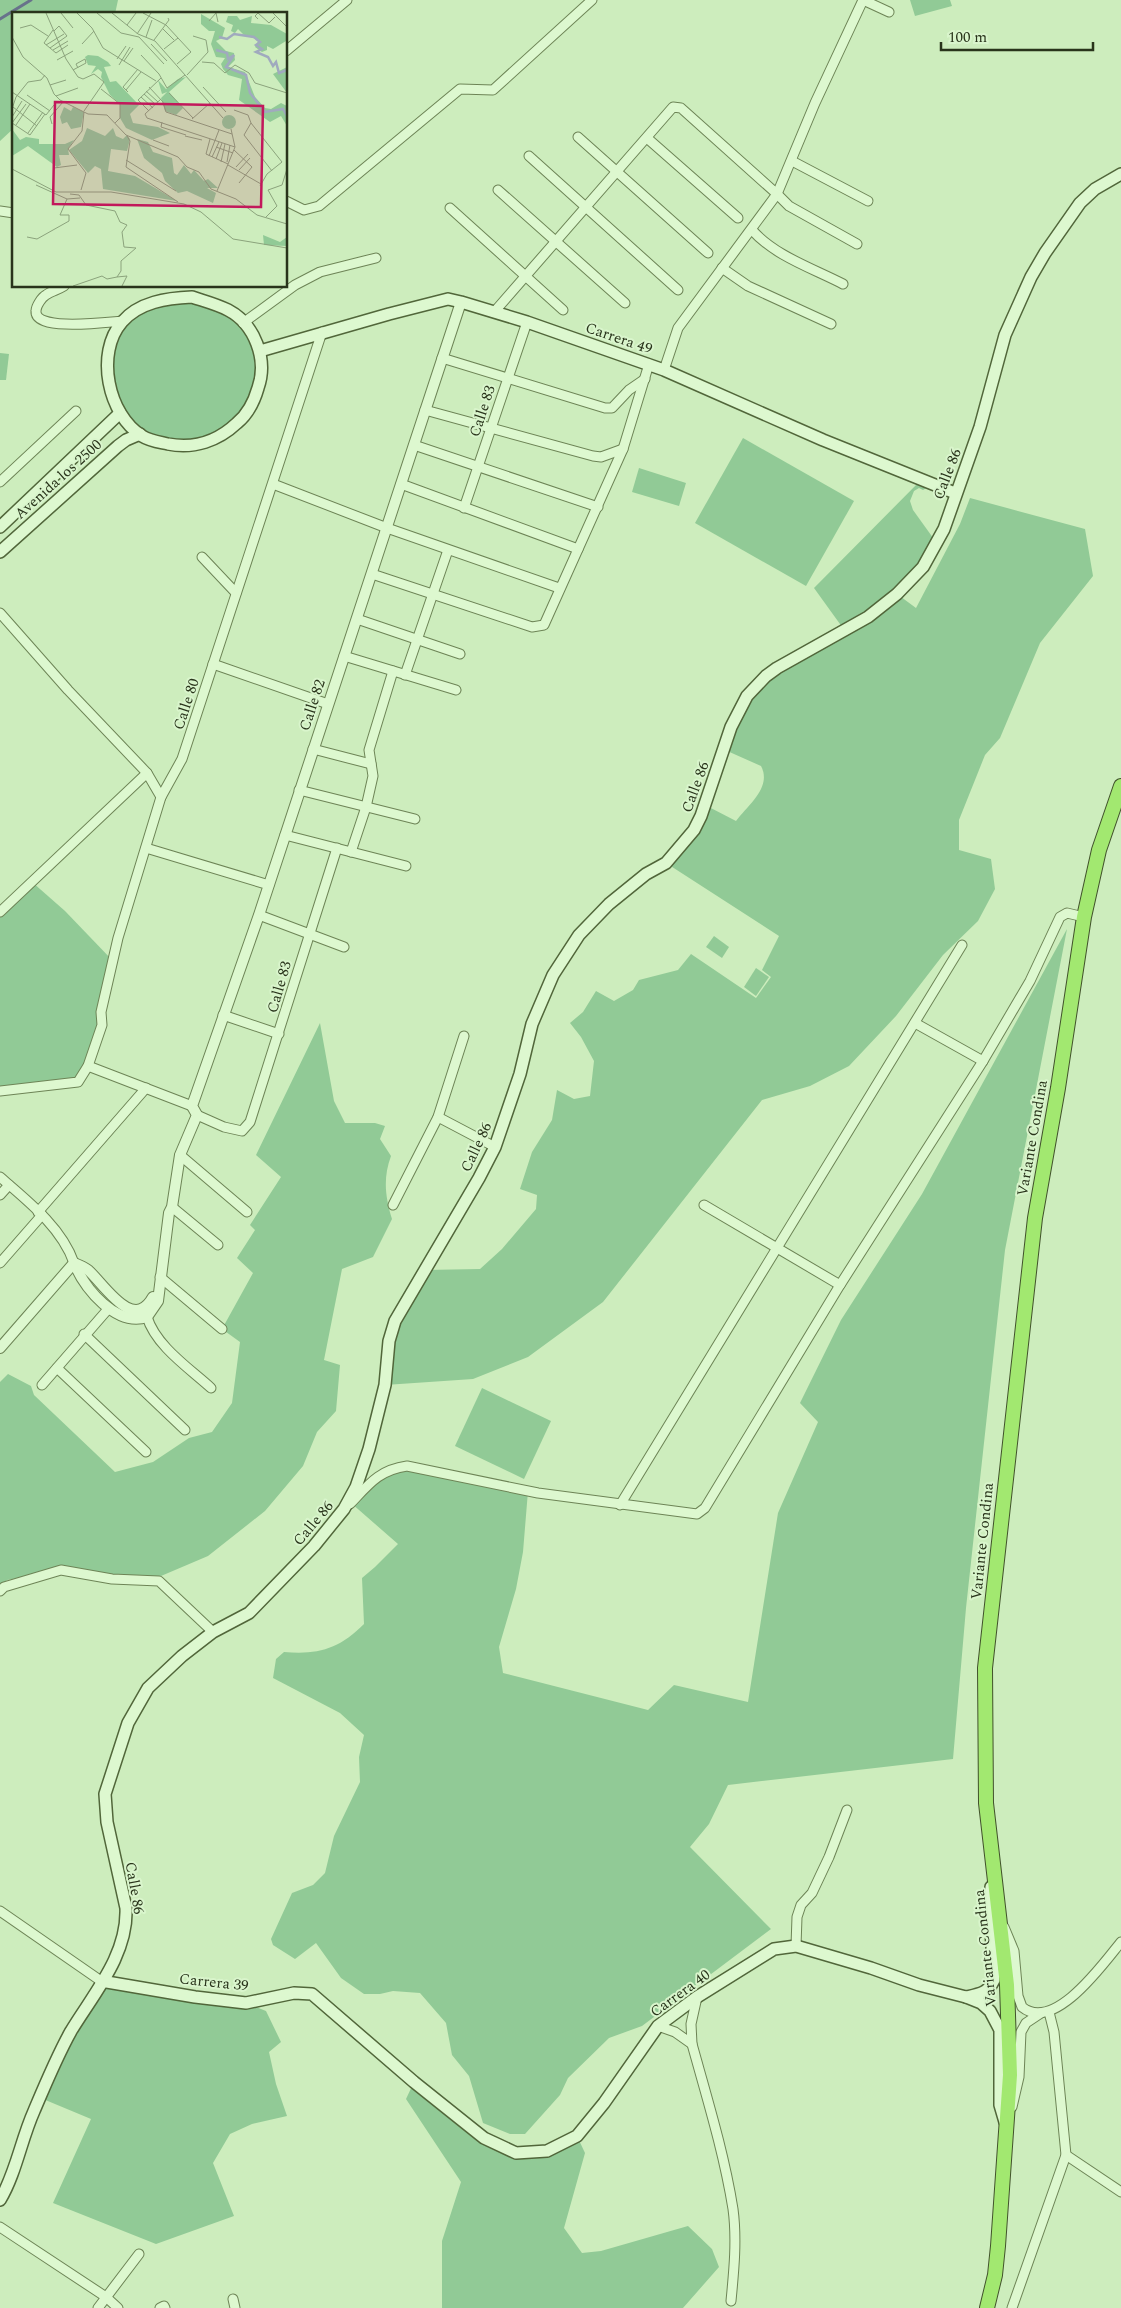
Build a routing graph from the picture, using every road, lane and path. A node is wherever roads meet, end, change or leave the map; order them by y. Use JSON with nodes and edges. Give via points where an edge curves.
{"nodes":[{"id":1,"x":347,"y":0,"type":"edge"},
{"id":2,"x":592,"y":0,"type":"edge"},
{"id":3,"x":863,"y":0,"type":"edge"},
{"id":4,"x":888,"y":12,"type":"dead end"},
{"id":5,"x":288,"y":49,"type":"edge"},
{"id":6,"x":578,"y":137,"type":"dead end"},
{"id":7,"x":647,"y":138,"type":"junction"},
{"id":8,"x":529,"y":156,"type":"dead end"},
{"id":9,"x":792,"y":161,"type":"junction"},
{"id":10,"x":616,"y":172,"type":"junction"},
{"id":11,"x":1121,"y":174,"type":"edge"},
{"id":12,"x":498,"y":190,"type":"dead end"},
{"id":13,"x":778,"y":194,"type":"junction"},
{"id":14,"x":868,"y":201,"type":"dead end"},
{"id":15,"x":288,"y":202,"type":"edge"},
{"id":16,"x":586,"y":207,"type":"junction"},
{"id":17,"x":450,"y":208,"type":"dead end"},
{"id":18,"x":738,"y":218,"type":"dead end"},
{"id":19,"x":752,"y":230,"type":"junction"},
{"id":20,"x":555,"y":241,"type":"junction"},
{"id":21,"x":856,"y":244,"type":"dead end"},
{"id":22,"x":708,"y":253,"type":"dead end"},
{"id":23,"x":376,"y":258,"type":"dead end"},
{"id":24,"x":722,"y":268,"type":"junction"},
{"id":25,"x":525,"y":277,"type":"junction"},
{"id":26,"x":843,"y":284,"type":"dead end"},
{"id":27,"x":60,"y":288,"type":"edge"},
{"id":28,"x":678,"y":290,"type":"dead end"},
{"id":29,"x":461,"y":302,"type":"junction"},
{"id":30,"x":625,"y":302,"type":"dead end"},
{"id":31,"x":563,"y":310,"type":"dead end"},
{"id":32,"x":495,"y":311,"type":"junction"},
{"id":33,"x":122,"y":321,"type":"junction"},
{"id":34,"x":527,"y":322,"type":"junction"},
{"id":35,"x":243,"y":323,"type":"junction"},
{"id":36,"x":831,"y":324,"type":"dead end"},
{"id":37,"x":322,"y":332,"type":"junction"},
{"id":38,"x":260,"y":351,"type":"junction"},
{"id":39,"x":442,"y":358,"type":"junction"},
{"id":40,"x":649,"y":364,"type":"junction"},
{"id":41,"x":664,"y":370,"type":"junction"},
{"id":42,"x":508,"y":378,"type":"junction"},
{"id":43,"x":645,"y":380,"type":"junction"},
{"id":44,"x":426,"y":410,"type":"junction"},
{"id":45,"x":76,"y":411,"type":"dead end"},
{"id":46,"x":120,"y":413,"type":"junction"},
{"id":47,"x":490,"y":428,"type":"junction"},
{"id":48,"x":140,"y":434,"type":"junction"},
{"id":49,"x":414,"y":446,"type":"junction"},
{"id":50,"x":623,"y":449,"type":"junction"},
{"id":51,"x":478,"y":468,"type":"junction"},
{"id":52,"x":0,"y":482,"type":"edge"},
{"id":53,"x":273,"y":484,"type":"junction"},
{"id":54,"x":401,"y":484,"type":"junction"},
{"id":55,"x":955,"y":493,"type":"junction"},
{"id":56,"x":598,"y":507,"type":"junction"},
{"id":57,"x":464,"y":508,"type":"junction"},
{"id":58,"x":0,"y":527,"type":"edge"},
{"id":59,"x":387,"y":528,"type":"junction"},
{"id":60,"x":578,"y":549,"type":"junction"},
{"id":61,"x":448,"y":550,"type":"junction"},
{"id":62,"x":0,"y":552,"type":"edge"},
{"id":63,"x":202,"y":556,"type":"dead end"},
{"id":64,"x":372,"y":574,"type":"junction"},
{"id":65,"x":559,"y":588,"type":"junction"},
{"id":66,"x":236,"y":593,"type":"junction"},
{"id":67,"x":432,"y":595,"type":"junction"},
{"id":68,"x":0,"y":613,"type":"edge"},
{"id":69,"x":357,"y":619,"type":"junction"},
{"id":70,"x":417,"y":639,"type":"junction"},
{"id":71,"x":460,"y":654,"type":"dead end"},
{"id":72,"x":344,"y":656,"type":"junction"},
{"id":73,"x":213,"y":664,"type":"junction"},
{"id":74,"x":393,"y":671,"type":"junction"},
{"id":75,"x":405,"y":675,"type":"junction"},
{"id":76,"x":456,"y":690,"type":"dead end"},
{"id":77,"x":328,"y":704,"type":"junction"},
{"id":78,"x":313,"y":749,"type":"junction"},
{"id":79,"x":372,"y":764,"type":"junction"},
{"id":80,"x":147,"y":773,"type":"junction"},
{"id":81,"x":1121,"y":786,"type":"edge"},
{"id":82,"x":300,"y":790,"type":"junction"},
{"id":83,"x":161,"y":797,"type":"junction"},
{"id":84,"x":366,"y":807,"type":"junction"},
{"id":85,"x":415,"y":819,"type":"dead end"},
{"id":86,"x":285,"y":835,"type":"junction"},
{"id":87,"x":146,"y":848,"type":"junction"},
{"id":88,"x":337,"y":848,"type":"junction"},
{"id":89,"x":351,"y":852,"type":"junction"},
{"id":90,"x":406,"y":866,"type":"dead end"},
{"id":91,"x":269,"y":885,"type":"junction"},
{"id":92,"x":0,"y":912,"type":"edge"},
{"id":93,"x":259,"y":915,"type":"junction"},
{"id":94,"x":1084,"y":917,"type":"junction"},
{"id":95,"x":309,"y":934,"type":"junction"},
{"id":96,"x":962,"y":945,"type":"dead end"},
{"id":97,"x":344,"y":947,"type":"dead end"},
{"id":98,"x":223,"y":1016,"type":"junction"},
{"id":99,"x":915,"y":1023,"type":"junction"},
{"id":100,"x":279,"y":1034,"type":"junction"},
{"id":101,"x":464,"y":1036,"type":"dead end"},
{"id":102,"x":983,"y":1061,"type":"junction"},
{"id":103,"x":88,"y":1066,"type":"junction"},
{"id":104,"x":146,"y":1088,"type":"junction"},
{"id":105,"x":0,"y":1091,"type":"edge"},
{"id":106,"x":194,"y":1110,"type":"junction"},
{"id":107,"x":438,"y":1117,"type":"junction"},
{"id":108,"x":495,"y":1147,"type":"junction"},
{"id":109,"x":180,"y":1155,"type":"junction"},
{"id":110,"x":0,"y":1177,"type":"edge"},
{"id":111,"x":9,"y":1185,"type":"junction"},
{"id":112,"x":0,"y":1194,"type":"edge"},
{"id":113,"x":393,"y":1205,"type":"dead end"},
{"id":114,"x":704,"y":1205,"type":"dead end"},
{"id":115,"x":172,"y":1207,"type":"junction"},
{"id":116,"x":246,"y":1212,"type":"dead end"},
{"id":117,"x":40,"y":1213,"type":"junction"},
{"id":118,"x":218,"y":1245,"type":"dead end"},
{"id":119,"x":777,"y":1246,"type":"junction"},
{"id":120,"x":0,"y":1263,"type":"edge"},
{"id":121,"x":74,"y":1264,"type":"junction"},
{"id":122,"x":159,"y":1280,"type":"junction"},
{"id":123,"x":840,"y":1285,"type":"junction"},
{"id":124,"x":108,"y":1308,"type":"junction"},
{"id":125,"x":147,"y":1317,"type":"junction"},
{"id":126,"x":222,"y":1328,"type":"dead end"},
{"id":127,"x":84,"y":1334,"type":"junction"},
{"id":128,"x":0,"y":1348,"type":"edge"},
{"id":129,"x":57,"y":1368,"type":"junction"},
{"id":130,"x":42,"y":1385,"type":"dead end"},
{"id":131,"x":211,"y":1388,"type":"dead end"},
{"id":132,"x":185,"y":1430,"type":"dead end"},
{"id":133,"x":146,"y":1452,"type":"dead end"},
{"id":134,"x":620,"y":1505,"type":"junction"},
{"id":135,"x":344,"y":1509,"type":"junction"},
{"id":136,"x":0,"y":1591,"type":"edge"},
{"id":137,"x":213,"y":1632,"type":"junction"},
{"id":138,"x":847,"y":1810,"type":"dead end"},
{"id":139,"x":993,"y":1866,"type":"junction"},
{"id":140,"x":998,"y":1910,"type":"junction"},
{"id":141,"x":0,"y":1911,"type":"edge"},
{"id":142,"x":1121,"y":1942,"type":"edge"},
{"id":143,"x":796,"y":1946,"type":"junction"},
{"id":144,"x":101,"y":1981,"type":"junction"},
{"id":145,"x":697,"y":1997,"type":"junction"},
{"id":146,"x":966,"y":1997,"type":"junction"},
{"id":147,"x":1045,"y":2013,"type":"junction"},
{"id":148,"x":658,"y":2026,"type":"junction"},
{"id":149,"x":692,"y":2044,"type":"junction"},
{"id":150,"x":414,"y":2082,"type":"joint"},
{"id":151,"x":1006,"y":2124,"type":"junction"},
{"id":152,"x":1066,"y":2155,"type":"junction"},
{"id":153,"x":1121,"y":2192,"type":"edge"},
{"id":154,"x":0,"y":2200,"type":"edge"},
{"id":155,"x":0,"y":2227,"type":"edge"},
{"id":156,"x":138,"y":2254,"type":"dead end"},
{"id":157,"x":106,"y":2297,"type":"junction"},
{"id":158,"x":730,"y":2301,"type":"dead end"},
{"id":159,"x":98,"y":2308,"type":"edge"},
{"id":160,"x":118,"y":2308,"type":"edge"},
{"id":161,"x":160,"y":2308,"type":"edge"},
{"id":162,"x":165,"y":2308,"type":"edge"},
{"id":163,"x":987,"y":2308,"type":"edge"},
{"id":164,"x":1012,"y":2308,"type":"edge"}],
"edges":[{"from":1,"to":5,"type":"street"},
{"from":2,"to":15,"type":"street","via":[[493,90],[460,89],[319,206],[304,210]]},
{"from":3,"to":4,"type":"street"},
{"from":3,"to":9,"type":"street"},
{"from":6,"to":10,"type":"street"},
{"from":7,"to":10,"type":"street"},
{"from":7,"to":13,"type":"street","via":[[669,109],[673,106],[681,108]]},
{"from":7,"to":18,"type":"street"},
{"from":8,"to":16,"type":"street"},
{"from":9,"to":13,"type":"street"},
{"from":9,"to":14,"type":"street"},
{"from":10,"to":16,"type":"street"},
{"from":10,"to":22,"type":"street"},
{"from":11,"to":55,"type":"main road","name":"Calle 86","via":[[1095,189],[1080,203],[1031,277],[1005,335],[980,428]]},
{"from":12,"to":20,"type":"street"},
{"from":13,"to":19,"type":"street"},
{"from":13,"to":21,"type":"street","via":[[789,206]]},
{"from":16,"to":20,"type":"street"},
{"from":16,"to":28,"type":"street"},
{"from":17,"to":25,"type":"street"},
{"from":19,"to":24,"type":"street"},
{"from":19,"to":26,"type":"street","via":[[774,250]]},
{"from":20,"to":25,"type":"street"},
{"from":20,"to":30,"type":"street"},
{"from":23,"to":35,"type":"street","via":[[320,272],[295,285]]},
{"from":24,"to":36,"type":"street","via":[[748,286]]},
{"from":24,"to":41,"type":"street","via":[[678,328]]},
{"from":25,"to":31,"type":"street"},
{"from":25,"to":32,"type":"street"},
{"from":27,"to":33,"type":"street","via":[[46,295],[35,312],[44,323]]},
{"from":29,"to":32,"type":"main road","name":"Carrera 49"},
{"from":29,"to":37,"type":"main road","name":"Carrera 49","via":[[448,299]]},
{"from":29,"to":39,"type":"street","name":"Calle 82"},
{"from":32,"to":34,"type":"main road","name":"Carrera 49"},
{"from":33,"to":35,"type":"main road","via":[[156,301],[192,297],[230,311]]},
{"from":33,"to":46,"type":"main road","via":[[111,346],[107,372]]},
{"from":34,"to":40,"type":"main road","name":"Carrera 49"},
{"from":34,"to":42,"type":"street","name":"Calle 83"},
{"from":35,"to":38,"type":"main road"},
{"from":37,"to":38,"type":"main road","name":"Carrera 49"},
{"from":37,"to":53,"type":"street","name":"Calle 80"},
{"from":38,"to":48,"type":"main road","via":[[263,361],[255,399],[241,420],[221,436],[202,444],[176,446],[153,441]]},
{"from":39,"to":42,"type":"street"},
{"from":39,"to":44,"type":"street","name":"Calle 82"},
{"from":40,"to":41,"type":"main road","name":"Carrera 49"},
{"from":40,"to":43,"type":"street"},
{"from":41,"to":55,"type":"main road","name":"Carrera 49"},
{"from":42,"to":43,"type":"street","via":[[605,408],[612,408],[629,390]]},
{"from":42,"to":47,"type":"street","name":"Calle 83"},
{"from":43,"to":50,"type":"street"},
{"from":44,"to":47,"type":"street"},
{"from":44,"to":49,"type":"street","name":"Calle 82"},
{"from":45,"to":52,"type":"street"},
{"from":46,"to":48,"type":"main road"},
{"from":46,"to":58,"type":"main road","name":"Avenida los 2500"},
{"from":47,"to":50,"type":"street","via":[[593,456],[601,457]]},
{"from":47,"to":51,"type":"street","name":"Calle 83"},
{"from":48,"to":62,"type":"main road","name":"Avenida los 2500","via":[[118,446]]},
{"from":49,"to":51,"type":"street"},
{"from":49,"to":54,"type":"street","name":"Calle 82"},
{"from":50,"to":56,"type":"street"},
{"from":51,"to":56,"type":"street"},
{"from":51,"to":57,"type":"street","name":"Calle 83"},
{"from":53,"to":59,"type":"street"},
{"from":53,"to":66,"type":"street","name":"Calle 80"},
{"from":54,"to":57,"type":"street"},
{"from":54,"to":59,"type":"street","name":"Calle 82"},
{"from":55,"to":108,"type":"main road","name":"Calle 86","via":[[944,529],[912,580],[868,617],[777,668],[747,696],[731,727],[694,830],[666,863],[646,874],[609,904],[579,935],[553,975],[532,1024],[520,1074]]},
{"from":56,"to":60,"type":"street"},
{"from":57,"to":60,"type":"street"},
{"from":59,"to":61,"type":"street"},
{"from":59,"to":64,"type":"street","name":"Calle 82"},
{"from":60,"to":65,"type":"street"},
{"from":61,"to":65,"type":"street"},
{"from":61,"to":67,"type":"street"},
{"from":63,"to":66,"type":"street"},
{"from":64,"to":67,"type":"street"},
{"from":64,"to":69,"type":"street","name":"Calle 82"},
{"from":65,"to":67,"type":"street","via":[[544,625],[532,627]]},
{"from":66,"to":73,"type":"street","name":"Calle 80"},
{"from":67,"to":70,"type":"street"},
{"from":68,"to":80,"type":"street"},
{"from":69,"to":70,"type":"street"},
{"from":69,"to":72,"type":"street","name":"Calle 82"},
{"from":70,"to":71,"type":"street"},
{"from":70,"to":75,"type":"street"},
{"from":72,"to":74,"type":"street"},
{"from":72,"to":77,"type":"street","name":"Calle 82"},
{"from":73,"to":77,"type":"street"},
{"from":73,"to":83,"type":"street","name":"Calle 80","via":[[182,759]]},
{"from":74,"to":75,"type":"street"},
{"from":74,"to":79,"type":"street","via":[[369,750]]},
{"from":75,"to":76,"type":"street"},
{"from":77,"to":78,"type":"street","name":"Calle 82"},
{"from":78,"to":79,"type":"street"},
{"from":78,"to":82,"type":"street","name":"Calle 82"},
{"from":79,"to":84,"type":"street","via":[[373,776]]},
{"from":80,"to":83,"type":"street"},
{"from":80,"to":92,"type":"street"},
{"from":81,"to":94,"type":"highway","name":"Variante Condina","via":[[1099,850]]},
{"from":82,"to":84,"type":"street"},
{"from":82,"to":86,"type":"street","name":"Calle 82"},
{"from":83,"to":87,"type":"street","name":"Calle 80"},
{"from":84,"to":85,"type":"street"},
{"from":84,"to":89,"type":"street"},
{"from":86,"to":88,"type":"street"},
{"from":86,"to":91,"type":"street","name":"Calle 82"},
{"from":87,"to":91,"type":"street"},
{"from":87,"to":103,"type":"street","name":"Calle 80","via":[[118,938],[101,1012],[102,1025]]},
{"from":88,"to":89,"type":"street"},
{"from":88,"to":95,"type":"street","name":"Calle 83"},
{"from":89,"to":90,"type":"street"},
{"from":91,"to":93,"type":"street","name":"Calle 82"},
{"from":93,"to":95,"type":"street"},
{"from":93,"to":98,"type":"street","name":"Calle 82"},
{"from":94,"to":102,"type":"street","via":[[1067,913],[1060,917],[1030,981]]},
{"from":94,"to":139,"type":"highway","name":"Variante Condina","via":[[1035,1218],[985,1668],[986,1802]]},
{"from":95,"to":97,"type":"street"},
{"from":95,"to":100,"type":"street","name":"Calle 83"},
{"from":96,"to":99,"type":"street"},
{"from":98,"to":100,"type":"street"},
{"from":98,"to":106,"type":"street","name":"Calle 82"},
{"from":99,"to":102,"type":"street"},
{"from":99,"to":119,"type":"street"},
{"from":100,"to":106,"type":"street","name":"Calle 83","via":[[250,1122],[242,1131],[224,1127]]},
{"from":101,"to":107,"type":"street"},
{"from":102,"to":123,"type":"street"},
{"from":103,"to":104,"type":"street"},
{"from":103,"to":105,"type":"street","name":"Calle 80","via":[[78,1082]]},
{"from":104,"to":106,"type":"street"},
{"from":104,"to":117,"type":"street"},
{"from":106,"to":109,"type":"street","name":"Calle 82"},
{"from":107,"to":108,"type":"street"},
{"from":107,"to":113,"type":"street"},
{"from":108,"to":135,"type":"main road","name":"Calle 86","via":[[395,1321],[389,1341],[385,1385],[369,1449],[356,1487]]},
{"from":109,"to":115,"type":"street","name":"Calle 82"},
{"from":109,"to":116,"type":"street"},
{"from":110,"to":111,"type":"street"},
{"from":111,"to":112,"type":"street"},
{"from":111,"to":117,"type":"street"},
{"from":114,"to":119,"type":"street"},
{"from":115,"to":118,"type":"street"},
{"from":115,"to":122,"type":"street","name":"Calle 82"},
{"from":117,"to":120,"type":"street"},
{"from":117,"to":121,"type":"street","via":[[70,1250]]},
{"from":119,"to":123,"type":"street"},
{"from":119,"to":134,"type":"street"},
{"from":121,"to":122,"type":"street","via":[[87,1269],[116,1300],[132,1309],[149,1304]]},
{"from":121,"to":124,"type":"street","via":[[80,1276]]},
{"from":121,"to":128,"type":"street"},
{"from":122,"to":125,"type":"street","via":[[158,1300]]},
{"from":122,"to":126,"type":"street"},
{"from":123,"to":134,"type":"street","via":[[705,1508],[697,1514]]},
{"from":124,"to":125,"type":"street","via":[[131,1319]]},
{"from":124,"to":127,"type":"street"},
{"from":125,"to":131,"type":"street","via":[[150,1328],[166,1346]]},
{"from":127,"to":129,"type":"street"},
{"from":127,"to":132,"type":"street"},
{"from":129,"to":130,"type":"street"},
{"from":129,"to":133,"type":"street"},
{"from":134,"to":135,"type":"street","via":[[538,1493],[408,1466],[384,1472]]},
{"from":135,"to":137,"type":"main road","name":"Calle 86","via":[[261,1603],[249,1614]]},
{"from":136,"to":137,"type":"street","via":[[61,1570],[112,1579],[159,1581]]},
{"from":137,"to":144,"type":"main road","name":"Calle 86","via":[[148,1688],[128,1723],[114,1762],[105,1794],[107,1822],[127,1922],[114,1963]]},
{"from":138,"to":143,"type":"street","via":[[812,1893],[797,1916]]},
{"from":139,"to":140,"type":"highway","name":"Variante Condina"},
{"from":139,"to":146,"type":"main road","via":[[990,1913],[994,1980],[982,1994]]},
{"from":140,"to":147,"type":"street","via":[[1014,1951],[1022,2007],[1026,2011]]},
{"from":140,"to":151,"type":"highway","name":"Variante Condina","via":[[1009,2028]]},
{"from":141,"to":144,"type":"street","name":"Carrera 39"},
{"from":142,"to":147,"type":"street","via":[[1091,1979],[1065,2002]]},
{"from":143,"to":145,"type":"main road","name":"Carrera 40","via":[[774,1949]]},
{"from":143,"to":146,"type":"main road","name":"Carrera 40"},
{"from":144,"to":150,"type":"main road","name":"Carrera 39","via":[[246,2003],[294,1993],[312,1994]]},
{"from":144,"to":154,"type":"main road","name":"Calle 86","via":[[71,2032],[33,2112],[8,2187]]},
{"from":145,"to":148,"type":"main road","name":"Carrera 40"},
{"from":145,"to":149,"type":"street"},
{"from":146,"to":151,"type":"main road","name":"Carrera 40","via":[[990,2011],[1000,2030],[1000,2105]]},
{"from":147,"to":151,"type":"street","via":[[1026,2023],[1021,2032],[1019,2077]]},
{"from":147,"to":152,"type":"street","via":[[1054,2032]]},
{"from":148,"to":149,"type":"street","via":[[675,2032]]},
{"from":148,"to":150,"type":"main road","name":"Carrera 40","via":[[604,2103],[576,2136],[547,2151],[516,2152],[484,2138]]},
{"from":149,"to":158,"type":"street","via":[[733,2210],[735,2266]]},
{"from":151,"to":163,"type":"highway","name":"Variante Condina","via":[[998,2246]]},
{"from":152,"to":153,"type":"street"},
{"from":152,"to":164,"type":"street"},
{"from":155,"to":157,"type":"street"},
{"from":156,"to":157,"type":"street"},
{"from":157,"to":159,"type":"street"},
{"from":157,"to":160,"type":"street"},
{"from":161,"to":162,"type":"street"}]}
